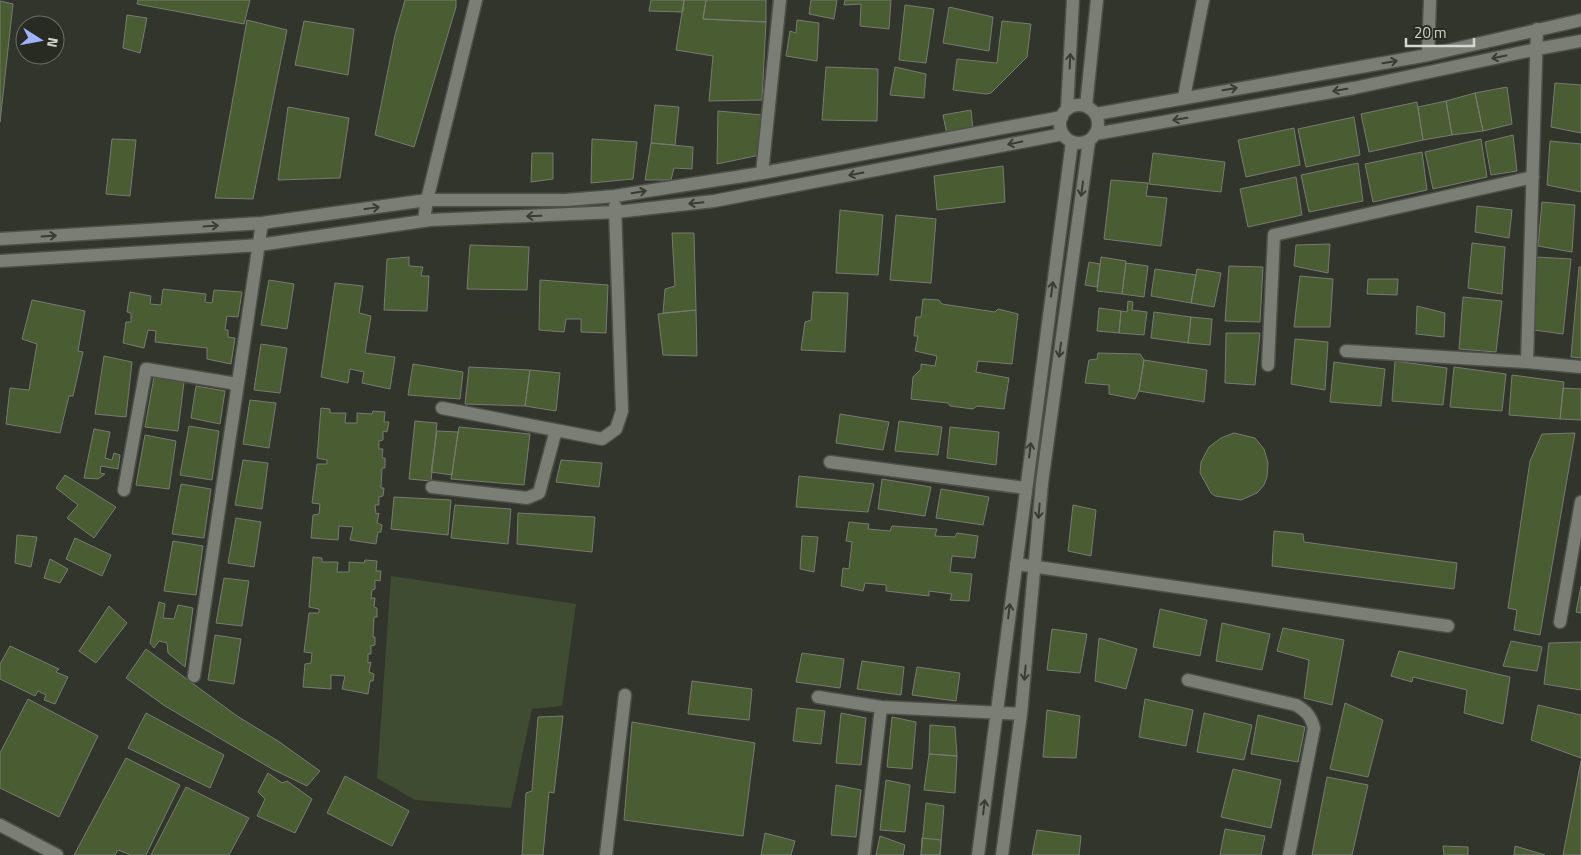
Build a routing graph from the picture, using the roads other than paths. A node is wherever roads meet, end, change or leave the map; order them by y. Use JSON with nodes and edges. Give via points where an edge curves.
{"nodes":[{"id":1,"x":476,"y":0,"type":"edge"},
{"id":2,"x":780,"y":0,"type":"edge"},
{"id":3,"x":1073,"y":0,"type":"edge"},
{"id":4,"x":1097,"y":0,"type":"edge"},
{"id":5,"x":1204,"y":0,"type":"edge"},
{"id":6,"x":1430,"y":0,"type":"edge"},
{"id":7,"x":1581,"y":14,"type":"edge"},
{"id":8,"x":1581,"y":20,"type":"edge"},
{"id":9,"x":1537,"y":29,"type":"junction"},
{"id":10,"x":1581,"y":41,"type":"edge"},
{"id":11,"x":1537,"y":49,"type":"junction"},
{"id":12,"x":1428,"y":55,"type":"junction"},
{"id":13,"x":1184,"y":97,"type":"junction"},
{"id":14,"x":1086,"y":106,"type":"junction"},
{"id":15,"x":1064,"y":113,"type":"junction"},
{"id":16,"x":1096,"y":114,"type":"junction"},
{"id":17,"x":1067,"y":138,"type":"junction"},
{"id":18,"x":1092,"y":138,"type":"junction"},
{"id":19,"x":762,"y":173,"type":"junction"},
{"id":20,"x":1533,"y":177,"type":"junction"},
{"id":21,"x":615,"y":196,"type":"junction"},
{"id":22,"x":427,"y":200,"type":"junction"},
{"id":23,"x":616,"y":212,"type":"junction"},
{"id":24,"x":424,"y":220,"type":"junction"},
{"id":25,"x":262,"y":223,"type":"junction"},
{"id":26,"x":0,"y":239,"type":"edge"},
{"id":27,"x":259,"y":245,"type":"junction"},
{"id":28,"x":0,"y":261,"type":"edge"},
{"id":29,"x":1346,"y":351,"type":"dead end"},
{"id":30,"x":1527,"y":362,"type":"junction"},
{"id":31,"x":1268,"y":365,"type":"dead end"},
{"id":32,"x":1581,"y":367,"type":"edge"},
{"id":33,"x":237,"y":384,"type":"junction"},
{"id":34,"x":442,"y":408,"type":"dead end"},
{"id":35,"x":556,"y":430,"type":"junction"},
{"id":36,"x":830,"y":462,"type":"dead end"},
{"id":37,"x":432,"y":487,"type":"dead end"},
{"id":38,"x":1025,"y":488,"type":"junction"},
{"id":39,"x":124,"y":490,"type":"dead end"},
{"id":40,"x":1581,"y":502,"type":"edge"},
{"id":41,"x":1016,"y":564,"type":"junction"},
{"id":42,"x":1034,"y":566,"type":"junction"},
{"id":43,"x":1560,"y":622,"type":"dead end"},
{"id":44,"x":1448,"y":626,"type":"dead end"},
{"id":45,"x":194,"y":676,"type":"dead end"},
{"id":46,"x":1188,"y":680,"type":"dead end"},
{"id":47,"x":625,"y":695,"type":"dead end"},
{"id":48,"x":818,"y":697,"type":"dead end"},
{"id":49,"x":881,"y":707,"type":"junction"},
{"id":50,"x":996,"y":712,"type":"junction"},
{"id":51,"x":1021,"y":714,"type":"junction"},
{"id":52,"x":0,"y":825,"type":"edge"},
{"id":53,"x":57,"y":855,"type":"edge"},
{"id":54,"x":606,"y":855,"type":"edge"},
{"id":55,"x":864,"y":855,"type":"edge"},
{"id":56,"x":978,"y":855,"type":"edge"},
{"id":57,"x":1002,"y":855,"type":"edge"},
{"id":58,"x":1289,"y":855,"type":"edge"}],
"edges":[{"from":1,"to":22,"type":"street"},
{"from":2,"to":19,"type":"street"},
{"from":15,"to":3,"type":"street","one_way":true},
{"from":4,"to":14,"type":"street"},
{"from":5,"to":13,"type":"street"},
{"from":6,"to":12,"type":"street"},
{"from":7,"to":8,"type":"street"},
{"from":8,"to":9,"type":"street"},
{"from":9,"to":11,"type":"street"},
{"from":9,"to":12,"type":"street"},
{"from":10,"to":11,"type":"street"},
{"from":11,"to":18,"type":"street","one_way":true},
{"from":11,"to":20,"type":"street"},
{"from":13,"to":12,"type":"street","one_way":true},
{"from":13,"to":16,"type":"street"},
{"from":14,"to":15,"type":"street","via":[[1072,106]]},
{"from":14,"to":16,"type":"street"},
{"from":15,"to":17,"type":"street","via":[[1061,128]]},
{"from":15,"to":19,"type":"street"},
{"from":16,"to":18,"type":"street","via":[[1098,126]]},
{"from":17,"to":18,"type":"street","via":[[1078,143]]},
{"from":17,"to":23,"type":"street","one_way":true,"via":[[726,200]]},
{"from":38,"to":17,"type":"street","one_way":true},
{"from":18,"to":42,"type":"street","one_way":true,"via":[[1042,483]]},
{"from":21,"to":19,"type":"street","one_way":true},
{"from":20,"to":30,"type":"street"},
{"from":20,"to":31,"type":"street","via":[[1274,235]]},
{"from":21,"to":22,"type":"street","via":[[566,200]]},
{"from":21,"to":23,"type":"street"},
{"from":22,"to":24,"type":"street"},
{"from":25,"to":22,"type":"street","one_way":true},
{"from":23,"to":24,"type":"street","one_way":true},
{"from":23,"to":35,"type":"street","via":[[622,411],[616,429],[602,440]]},
{"from":24,"to":27,"type":"street"},
{"from":26,"to":25,"type":"street","one_way":true},
{"from":25,"to":27,"type":"street"},
{"from":27,"to":28,"type":"street"},
{"from":27,"to":33,"type":"street"},
{"from":29,"to":30,"type":"street"},
{"from":30,"to":32,"type":"street"},
{"from":33,"to":39,"type":"street","via":[[146,369]]},
{"from":33,"to":45,"type":"street"},
{"from":34,"to":35,"type":"street"},
{"from":35,"to":37,"type":"street","via":[[538,493],[527,498]]},
{"from":36,"to":38,"type":"street"},
{"from":38,"to":41,"type":"street"},
{"from":40,"to":43,"type":"street"},
{"from":41,"to":42,"type":"street"},
{"from":50,"to":41,"type":"street","one_way":true},
{"from":42,"to":44,"type":"street"},
{"from":42,"to":51,"type":"street","one_way":true},
{"from":46,"to":58,"type":"street","via":[[1296,705],[1312,719],[1314,728]]},
{"from":47,"to":54,"type":"street"},
{"from":48,"to":49,"type":"street"},
{"from":49,"to":50,"type":"street"},
{"from":49,"to":55,"type":"street"},
{"from":50,"to":51,"type":"street"},
{"from":56,"to":50,"type":"street","one_way":true},
{"from":51,"to":57,"type":"street"},
{"from":52,"to":53,"type":"street"}]}
